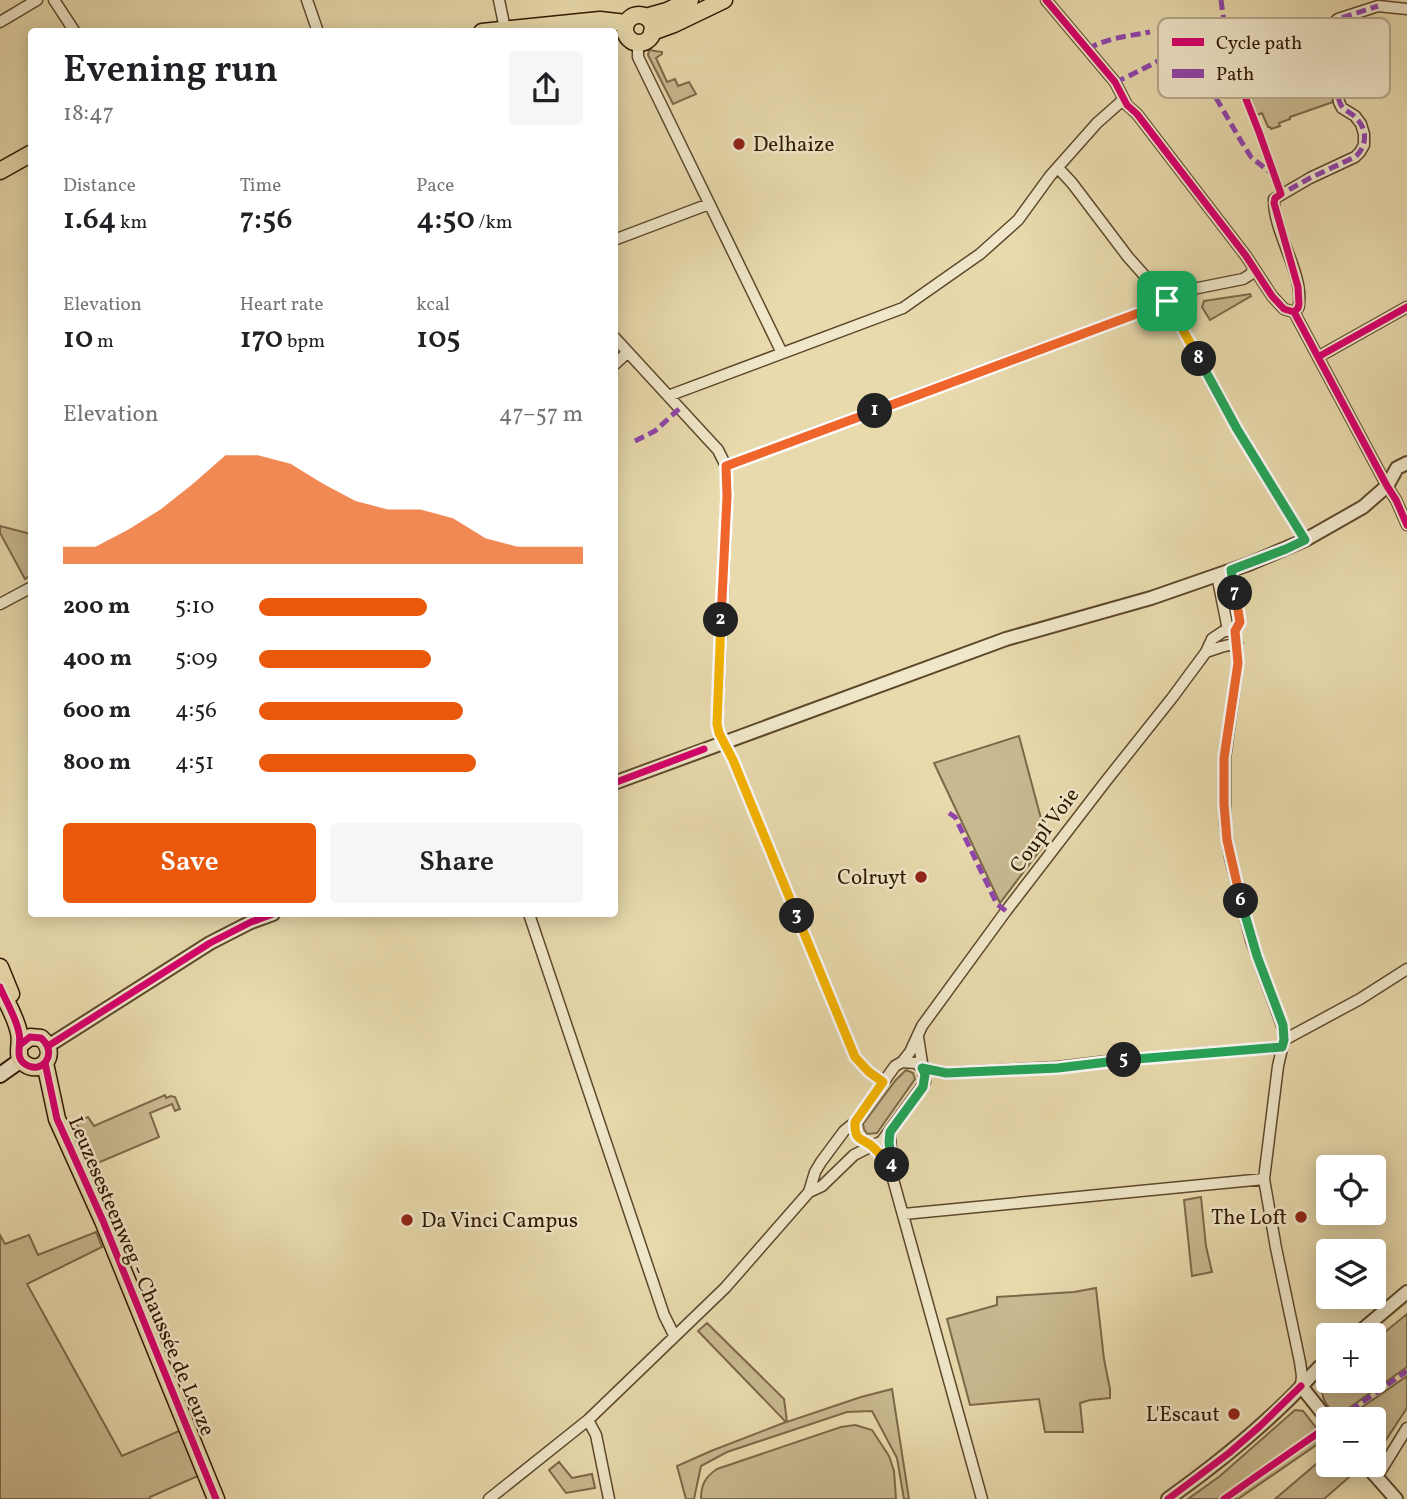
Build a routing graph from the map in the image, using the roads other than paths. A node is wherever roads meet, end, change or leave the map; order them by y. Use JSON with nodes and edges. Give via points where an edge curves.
{"nodes":[{"id":1,"x":37,"y":0,"type":"edge"},
{"id":2,"x":54,"y":0,"type":"edge"},
{"id":3,"x":307,"y":0,"type":"edge"},
{"id":4,"x":499,"y":0,"type":"edge"},
{"id":5,"x":690,"y":0,"type":"edge"},
{"id":6,"x":724,"y":0,"type":"edge"},
{"id":7,"x":1046,"y":0,"type":"edge"},
{"id":8,"x":1376,"y":3,"type":"edge"},
{"id":9,"x":1407,"y":9,"type":"edge"},
{"id":10,"x":1340,"y":18,"type":"edge"},
{"id":11,"x":0,"y":22,"type":"edge"},
{"id":12,"x":626,"y":23,"type":"junction"},
{"id":13,"x":649,"y":25,"type":"junction"},
{"id":14,"x":72,"y":28,"type":"edge"},
{"id":15,"x":316,"y":28,"type":"edge"},
{"id":16,"x":505,"y":28,"type":"edge"},
{"id":17,"x":516,"y":28,"type":"edge"},
{"id":18,"x":638,"y":43,"type":"junction"},
{"id":19,"x":1338,"y":98,"type":"edge"},
{"id":20,"x":1123,"y":100,"type":"junction"},
{"id":21,"x":28,"y":155,"type":"edge"},
{"id":22,"x":1,"y":168,"type":"edge"},
{"id":23,"x":1058,"y":168,"type":"junction"},
{"id":24,"x":709,"y":204,"type":"junction"},
{"id":25,"x":618,"y":238,"type":"edge"},
{"id":26,"x":1253,"y":268,"type":"junction"},
{"id":27,"x":1167,"y":301,"type":"junction"},
{"id":28,"x":1407,"y":307,"type":"edge"},
{"id":29,"x":1294,"y":312,"type":"junction"},
{"id":30,"x":618,"y":341,"type":"edge"},
{"id":31,"x":628,"y":352,"type":"junction"},
{"id":32,"x":782,"y":353,"type":"junction"},
{"id":33,"x":1318,"y":357,"type":"junction"},
{"id":34,"x":618,"y":361,"type":"edge"},
{"id":35,"x":668,"y":396,"type":"junction"},
{"id":36,"x":1407,"y":463,"type":"edge"},
{"id":37,"x":726,"y":466,"type":"junction"},
{"id":38,"x":1387,"y":486,"type":"junction"},
{"id":39,"x":1407,"y":525,"type":"edge"},
{"id":40,"x":1305,"y":540,"type":"junction"},
{"id":41,"x":1231,"y":570,"type":"junction"},
{"id":42,"x":1217,"y":575,"type":"junction"},
{"id":43,"x":28,"y":589,"type":"edge"},
{"id":44,"x":0,"y":604,"type":"edge"},
{"id":45,"x":1235,"y":631,"type":"junction"},
{"id":46,"x":1237,"y":643,"type":"junction"},
{"id":47,"x":1206,"y":652,"type":"junction"},
{"id":48,"x":723,"y":742,"type":"junction"},
{"id":49,"x":618,"y":781,"type":"edge"},
{"id":50,"x":265,"y":917,"type":"edge"},
{"id":51,"x":530,"y":917,"type":"edge"},
{"id":52,"x":0,"y":967,"type":"edge"},
{"id":53,"x":1407,"y":969,"type":"edge"},
{"id":54,"x":0,"y":987,"type":"edge"},
{"id":55,"x":918,"y":1034,"type":"junction"},
{"id":56,"x":1283,"y":1044,"type":"junction"},
{"id":57,"x":48,"y":1046,"type":"joint"},
{"id":58,"x":30,"y":1054,"type":"junction"},
{"id":59,"x":902,"y":1062,"type":"junction"},
{"id":60,"x":922,"y":1068,"type":"junction"},
{"id":61,"x":0,"y":1075,"type":"edge"},
{"id":62,"x":883,"y":1082,"type":"junction"},
{"id":63,"x":855,"y":1122,"type":"junction"},
{"id":64,"x":890,"y":1132,"type":"junction"},
{"id":65,"x":872,"y":1144,"type":"junction"},
{"id":66,"x":891,"y":1172,"type":"junction"},
{"id":67,"x":1264,"y":1179,"type":"junction"},
{"id":68,"x":810,"y":1192,"type":"junction"},
{"id":69,"x":904,"y":1214,"type":"junction"},
{"id":70,"x":1407,"y":1292,"type":"edge"},
{"id":71,"x":1370,"y":1323,"type":"edge"},
{"id":72,"x":674,"y":1335,"type":"junction"},
{"id":73,"x":1316,"y":1370,"type":"edge"},
{"id":74,"x":1301,"y":1387,"type":"junction"},
{"id":75,"x":1317,"y":1407,"type":"edge"},
{"id":76,"x":588,"y":1420,"type":"junction"},
{"id":77,"x":1407,"y":1428,"type":"edge"},
{"id":78,"x":1386,"y":1451,"type":"edge"},
{"id":79,"x":1377,"y":1477,"type":"edge"},
{"id":80,"x":216,"y":1499,"type":"edge"},
{"id":81,"x":489,"y":1499,"type":"edge"},
{"id":82,"x":609,"y":1499,"type":"edge"},
{"id":83,"x":982,"y":1499,"type":"edge"},
{"id":84,"x":1168,"y":1499,"type":"edge"},
{"id":85,"x":1395,"y":1499,"type":"edge"}],
"edges":[{"from":1,"to":11,"type":"street"},
{"from":2,"to":14,"type":"street"},
{"from":3,"to":15,"type":"street"},
{"from":4,"to":16,"type":"street"},
{"from":5,"to":13,"type":"main road"},
{"from":6,"to":13,"type":"main road","via":[[674,24]]},
{"from":7,"to":20,"type":"street","via":[[1115,82]]},
{"from":8,"to":9,"type":"street"},
{"from":8,"to":10,"type":"street"},
{"from":12,"to":13,"type":"main road","via":[[637,15]]},
{"from":12,"to":17,"type":"main road","via":[[600,20]]},
{"from":12,"to":18,"type":"main road","via":[[626,36]]},
{"from":13,"to":18,"type":"main road","via":[[646,41]]},
{"from":18,"to":24,"type":"street","via":[[638,57]]},
{"from":19,"to":29,"type":"street","via":[[1364,131],[1362,149],[1274,199],[1298,287],[1299,304]]},
{"from":20,"to":23,"type":"street"},
{"from":20,"to":26,"type":"street"},
{"from":21,"to":22,"type":"main road"},
{"from":23,"to":27,"type":"street"},
{"from":23,"to":32,"type":"street","via":[[1009,229],[904,308]]},
{"from":24,"to":25,"type":"street"},
{"from":24,"to":32,"type":"street"},
{"from":26,"to":27,"type":"street","via":[[1243,279],[1193,289]]},
{"from":26,"to":29,"type":"street","via":[[1281,307]]},
{"from":27,"to":37,"type":"street"},
{"from":27,"to":40,"type":"street"},
{"from":28,"to":33,"type":"street"},
{"from":29,"to":33,"type":"street"},
{"from":30,"to":31,"type":"street"},
{"from":31,"to":34,"type":"street"},
{"from":31,"to":35,"type":"street"},
{"from":32,"to":35,"type":"street"},
{"from":33,"to":38,"type":"street"},
{"from":35,"to":37,"type":"street","via":[[718,450]]},
{"from":36,"to":38,"type":"street","via":[[1397,468]]},
{"from":37,"to":48,"type":"street","via":[[717,724]]},
{"from":38,"to":39,"type":"street"},
{"from":38,"to":40,"type":"street","via":[[1363,506]]},
{"from":40,"to":41,"type":"street"},
{"from":41,"to":42,"type":"street"},
{"from":41,"to":45,"type":"street","via":[[1240,622]]},
{"from":42,"to":45,"type":"street","via":[[1227,625]]},
{"from":42,"to":48,"type":"street","via":[[1006,639]]},
{"from":43,"to":44,"type":"street"},
{"from":45,"to":46,"type":"street"},
{"from":45,"to":47,"type":"street","name":"Coupl'Voie","via":[[1217,635]]},
{"from":46,"to":47,"type":"street"},
{"from":46,"to":56,"type":"street","via":[[1238,670],[1224,758],[1225,824],[1242,907],[1283,1025]]},
{"from":47,"to":55,"type":"street","name":"Coupl'Voie"},
{"from":48,"to":49,"type":"street"},
{"from":48,"to":62,"type":"street","via":[[855,1057]]},
{"from":50,"to":57,"type":"street","via":[[210,943]]},
{"from":51,"to":72,"type":"street"},
{"from":52,"to":58,"type":"main road","via":[[24,1025]]},
{"from":53,"to":56,"type":"street"},
{"from":54,"to":58,"type":"main road"},
{"from":55,"to":59,"type":"street","name":"Coupl'Voie"},
{"from":55,"to":60,"type":"street"},
{"from":56,"to":60,"type":"street","via":[[1058,1068],[946,1073]]},
{"from":56,"to":67,"type":"street"},
{"from":57,"to":58,"type":"main road","via":[[41,1038]]},
{"from":58,"to":61,"type":"main road"},
{"from":58,"to":80,"type":"main road","name":"Leuzesesteenweg - Chaussée de Leuze"},
{"from":59,"to":60,"type":"street"},
{"from":59,"to":62,"type":"street","name":"Coupl'Voie"},
{"from":60,"to":64,"type":"street","via":[[923,1087]]},
{"from":62,"to":63,"type":"street","name":"Coupl'Voie"},
{"from":63,"to":65,"type":"street","via":[[857,1137]]},
{"from":63,"to":68,"type":"street","name":"Coupl'Voie","via":[[815,1172]]},
{"from":64,"to":65,"type":"street"},
{"from":64,"to":66,"type":"street"},
{"from":65,"to":66,"type":"street"},
{"from":65,"to":68,"type":"street"},
{"from":66,"to":69,"type":"street"},
{"from":67,"to":69,"type":"street"},
{"from":67,"to":74,"type":"street"},
{"from":68,"to":72,"type":"street","via":[[724,1288]]},
{"from":69,"to":83,"type":"street"},
{"from":70,"to":71,"type":"street"},
{"from":72,"to":76,"type":"street"},
{"from":73,"to":74,"type":"street"},
{"from":74,"to":75,"type":"street"},
{"from":74,"to":84,"type":"street","via":[[1239,1444]]},
{"from":76,"to":81,"type":"street"},
{"from":76,"to":82,"type":"street","via":[[596,1436]]},
{"from":77,"to":78,"type":"street"},
{"from":79,"to":85,"type":"street"}]}
